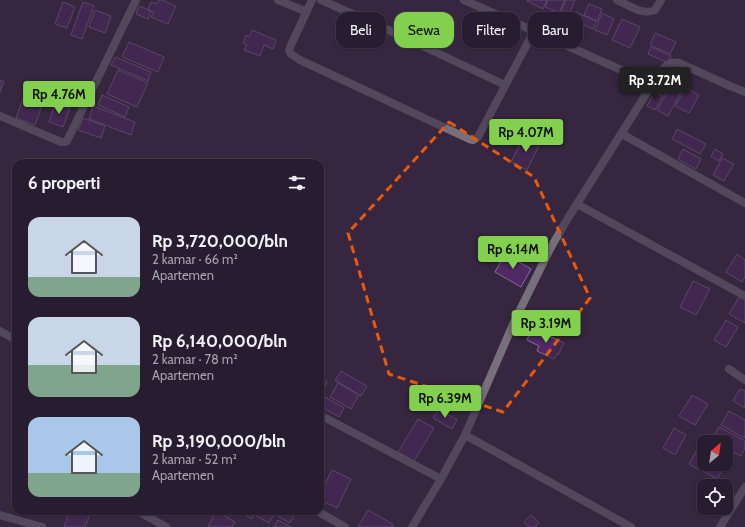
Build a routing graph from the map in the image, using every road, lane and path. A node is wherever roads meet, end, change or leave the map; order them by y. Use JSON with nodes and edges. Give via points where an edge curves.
{"nodes":[{"id":1,"x":136,"y":0,"type":"edge"},
{"id":2,"x":278,"y":0,"type":"edge"},
{"id":3,"x":312,"y":0,"type":"edge"},
{"id":4,"x":321,"y":0,"type":"edge"},
{"id":5,"x":464,"y":0,"type":"edge"},
{"id":6,"x":617,"y":0,"type":"edge"},
{"id":7,"x":661,"y":0,"type":"edge"},
{"id":8,"x":307,"y":12,"type":"junction"},
{"id":9,"x":528,"y":28,"type":"edge"},
{"id":10,"x":528,"y":42,"type":"edge"},
{"id":11,"x":572,"y":48,"type":"edge"},
{"id":12,"x":652,"y":84,"type":"junction"},
{"id":13,"x":505,"y":85,"type":"junction"},
{"id":14,"x":745,"y":92,"type":"edge"},
{"id":15,"x":0,"y":116,"type":"edge"},
{"id":16,"x":622,"y":134,"type":"junction"},
{"id":17,"x":745,"y":203,"type":"edge"},
{"id":18,"x":577,"y":204,"type":"junction"},
{"id":19,"x":745,"y":296,"type":"edge"},
{"id":20,"x":0,"y":331,"type":"edge"},
{"id":21,"x":12,"y":338,"type":"edge"},
{"id":22,"x":729,"y":369,"type":"dead end"},
{"id":23,"x":745,"y":380,"type":"edge"},
{"id":24,"x":324,"y":417,"type":"edge"},
{"id":25,"x":465,"y":435,"type":"junction"},
{"id":26,"x":441,"y":479,"type":"junction"},
{"id":27,"x":745,"y":487,"type":"edge"},
{"id":28,"x":0,"y":515,"type":"edge"},
{"id":29,"x":145,"y":515,"type":"edge"},
{"id":30,"x":324,"y":515,"type":"edge"},
{"id":31,"x":629,"y":526,"type":"edge"},
{"id":32,"x":42,"y":527,"type":"edge"},
{"id":33,"x":166,"y":527,"type":"edge"},
{"id":34,"x":345,"y":527,"type":"edge"},
{"id":35,"x":412,"y":527,"type":"edge"},
{"id":36,"x":720,"y":527,"type":"edge"}],
"edges":[{"from":1,"to":15,"type":"street","via":[[67,141],[61,142]]},
{"from":2,"to":8,"type":"street"},
{"from":3,"to":8,"type":"street"},
{"from":4,"to":13,"type":"street"},
{"from":5,"to":9,"type":"street"},
{"from":6,"to":7,"type":"street","via":[[649,12],[655,10]]},
{"from":8,"to":13,"type":"street","via":[[290,47],[289,51],[295,58],[469,139],[475,140],[478,137]]},
{"from":10,"to":13,"type":"street"},
{"from":11,"to":12,"type":"street"},
{"from":12,"to":14,"type":"street","via":[[667,64],[674,62]]},
{"from":12,"to":16,"type":"street"},
{"from":16,"to":17,"type":"street"},
{"from":16,"to":18,"type":"street"},
{"from":18,"to":19,"type":"street"},
{"from":18,"to":25,"type":"street","via":[[523,302]]},
{"from":20,"to":21,"type":"street"},
{"from":22,"to":23,"type":"street"},
{"from":24,"to":26,"type":"street"},
{"from":25,"to":26,"type":"street"},
{"from":25,"to":31,"type":"street"},
{"from":26,"to":35,"type":"street"},
{"from":27,"to":36,"type":"street"},
{"from":28,"to":32,"type":"street"},
{"from":29,"to":33,"type":"street"},
{"from":30,"to":34,"type":"street"}]}
